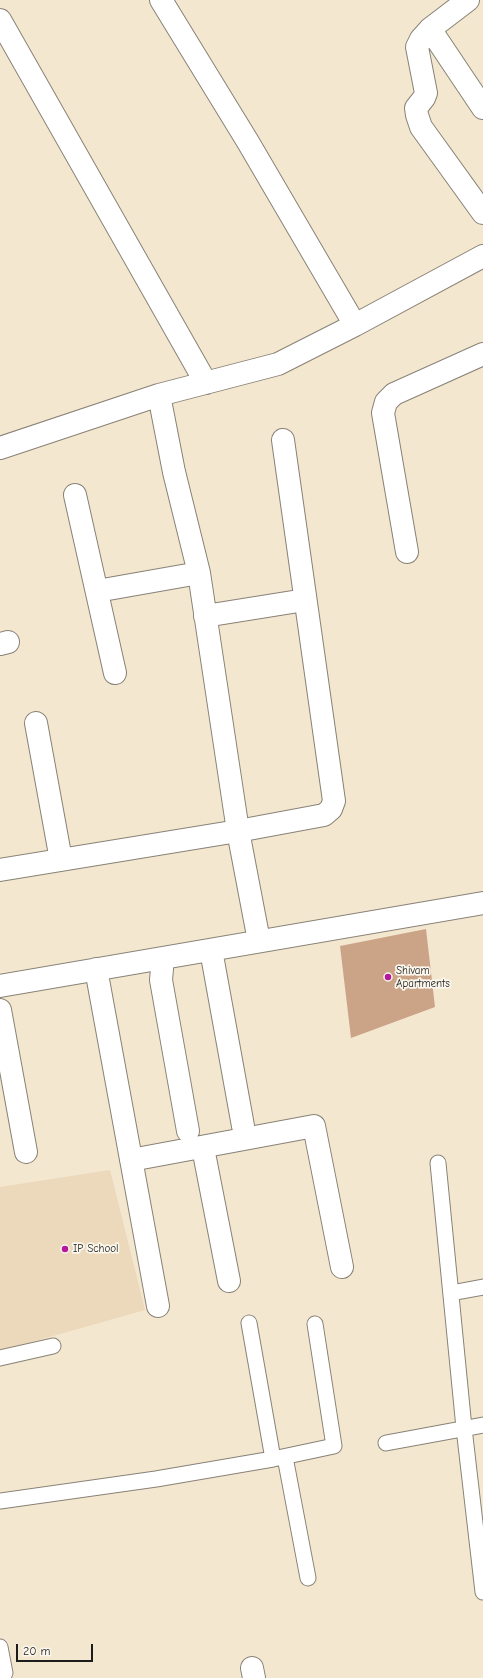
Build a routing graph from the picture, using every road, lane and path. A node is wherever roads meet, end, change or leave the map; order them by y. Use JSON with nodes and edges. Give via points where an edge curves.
{"nodes":[{"id":1,"x":161,"y":0,"type":"edge"},
{"id":2,"x":468,"y":0,"type":"edge"},
{"id":3,"x":0,"y":20,"type":"edge"},
{"id":4,"x":430,"y":29,"type":"junction"},
{"id":5,"x":483,"y":108,"type":"edge"},
{"id":6,"x":483,"y":213,"type":"edge"},
{"id":7,"x":483,"y":256,"type":"edge"},
{"id":8,"x":355,"y":325,"type":"junction"},
{"id":9,"x":483,"y":354,"type":"edge"},
{"id":10,"x":206,"y":383,"type":"junction"},
{"id":11,"x":159,"y":396,"type":"junction"},
{"id":12,"x":283,"y":440,"type":"dead end"},
{"id":13,"x":0,"y":448,"type":"edge"},
{"id":14,"x":75,"y":495,"type":"dead end"},
{"id":15,"x":407,"y":552,"type":"dead end"},
{"id":16,"x":199,"y":573,"type":"junction"},
{"id":17,"x":97,"y":591,"type":"junction"},
{"id":18,"x":305,"y":600,"type":"junction"},
{"id":19,"x":205,"y":616,"type":"junction"},
{"id":20,"x":115,"y":673,"type":"dead end"},
{"id":21,"x":36,"y":723,"type":"dead end"},
{"id":22,"x":238,"y":831,"type":"junction"},
{"id":23,"x":61,"y":860,"type":"junction"},
{"id":24,"x":0,"y":870,"type":"edge"},
{"id":25,"x":483,"y":903,"type":"edge"},
{"id":26,"x":259,"y":941,"type":"junction"},
{"id":27,"x":210,"y":950,"type":"junction"},
{"id":28,"x":163,"y":958,"type":"junction"},
{"id":29,"x":96,"y":969,"type":"junction"},
{"id":30,"x":0,"y":986,"type":"edge"},
{"id":31,"x":0,"y":1010,"type":"edge"},
{"id":32,"x":243,"y":1126,"type":"dead end"},
{"id":33,"x":188,"y":1131,"type":"dead end"},
{"id":34,"x":203,"y":1148,"type":"junction"},
{"id":35,"x":26,"y":1152,"type":"dead end"},
{"id":36,"x":131,"y":1160,"type":"junction"},
{"id":37,"x":438,"y":1163,"type":"dead end"},
{"id":38,"x":342,"y":1268,"type":"dead end"},
{"id":39,"x":229,"y":1281,"type":"dead end"},
{"id":40,"x":483,"y":1287,"type":"edge"},
{"id":41,"x":451,"y":1293,"type":"junction"},
{"id":42,"x":158,"y":1306,"type":"dead end"},
{"id":43,"x":249,"y":1323,"type":"dead end"},
{"id":44,"x":315,"y":1324,"type":"dead end"},
{"id":45,"x":53,"y":1346,"type":"dead end"},
{"id":46,"x":0,"y":1358,"type":"edge"},
{"id":47,"x":483,"y":1425,"type":"edge"},
{"id":48,"x":464,"y":1428,"type":"junction"},
{"id":49,"x":386,"y":1443,"type":"dead end"},
{"id":50,"x":279,"y":1458,"type":"junction"},
{"id":51,"x":0,"y":1501,"type":"edge"},
{"id":52,"x":308,"y":1578,"type":"dead end"},
{"id":53,"x":483,"y":1592,"type":"edge"},
{"id":54,"x":0,"y":1646,"type":"edge"},
{"id":55,"x":5,"y":1673,"type":"dead end"}],
"edges":[{"from":1,"to":8,"type":"street"},
{"from":2,"to":4,"type":"street"},
{"from":3,"to":10,"type":"street"},
{"from":4,"to":5,"type":"street"},
{"from":4,"to":6,"type":"street","via":[[417,48],[426,93],[416,108],[417,115],[421,127]]},
{"from":7,"to":8,"type":"street"},
{"from":8,"to":10,"type":"street","via":[[278,364]]},
{"from":9,"to":15,"type":"street","via":[[394,394],[386,402],[382,413]]},
{"from":10,"to":11,"type":"street"},
{"from":11,"to":13,"type":"street"},
{"from":11,"to":16,"type":"street","via":[[174,472]]},
{"from":12,"to":18,"type":"street"},
{"from":14,"to":17,"type":"street"},
{"from":16,"to":17,"type":"street"},
{"from":16,"to":19,"type":"street"},
{"from":17,"to":20,"type":"street"},
{"from":18,"to":19,"type":"street"},
{"from":18,"to":22,"type":"street","via":[[334,801],[331,809],[324,815]]},
{"from":19,"to":22,"type":"street"},
{"from":21,"to":23,"type":"street"},
{"from":22,"to":23,"type":"street"},
{"from":22,"to":26,"type":"street"},
{"from":23,"to":24,"type":"street"},
{"from":25,"to":26,"type":"street"},
{"from":26,"to":27,"type":"street"},
{"from":27,"to":28,"type":"street"},
{"from":27,"to":32,"type":"street"},
{"from":28,"to":29,"type":"street"},
{"from":28,"to":33,"type":"street","via":[[161,980]]},
{"from":29,"to":30,"type":"street"},
{"from":29,"to":36,"type":"street"},
{"from":31,"to":35,"type":"street"},
{"from":34,"to":36,"type":"street"},
{"from":34,"to":38,"type":"street","via":[[314,1126]]},
{"from":34,"to":39,"type":"street"},
{"from":36,"to":42,"type":"street"},
{"from":37,"to":41,"type":"lane"},
{"from":40,"to":41,"type":"lane"},
{"from":41,"to":48,"type":"lane"},
{"from":43,"to":50,"type":"lane"},
{"from":44,"to":50,"type":"lane","via":[[334,1446]]},
{"from":45,"to":46,"type":"lane"},
{"from":47,"to":48,"type":"lane"},
{"from":48,"to":49,"type":"lane"},
{"from":48,"to":53,"type":"lane"},
{"from":50,"to":51,"type":"lane","via":[[156,1479]]},
{"from":50,"to":52,"type":"lane"},
{"from":54,"to":55,"type":"lane"}]}
